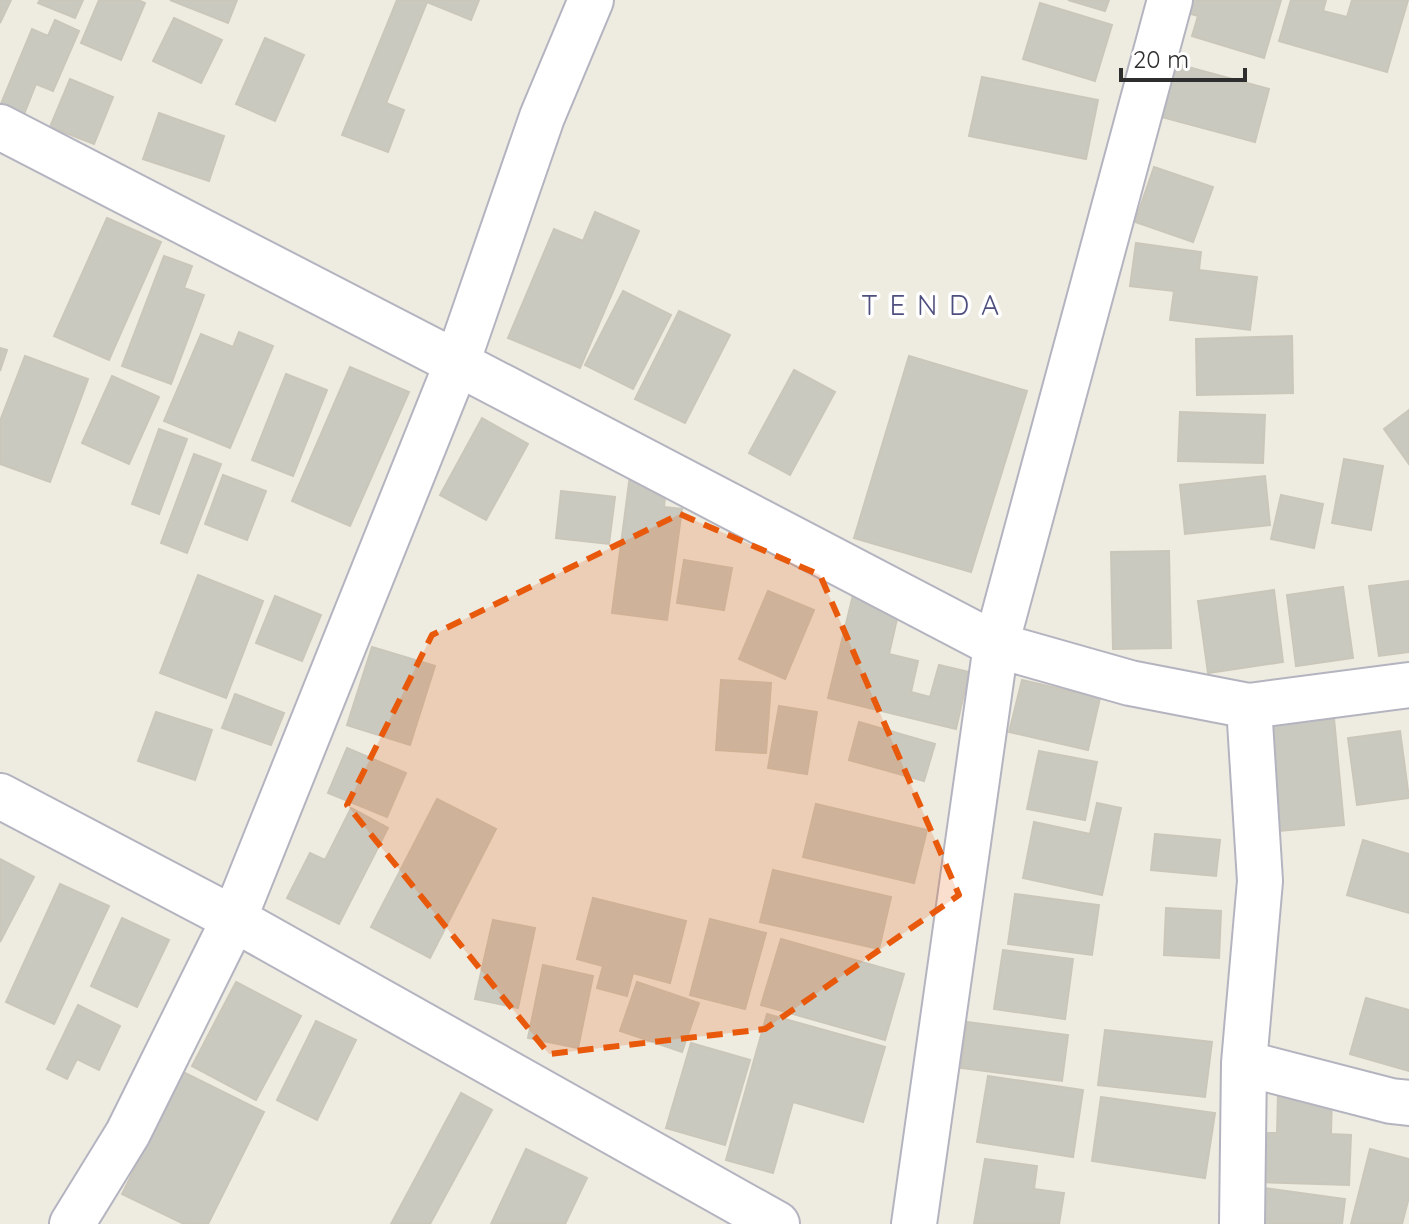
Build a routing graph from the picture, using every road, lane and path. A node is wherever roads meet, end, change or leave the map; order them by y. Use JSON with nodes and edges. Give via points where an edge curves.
{"nodes":[{"id":1,"x":591,"y":0,"type":"edge"},
{"id":2,"x":1170,"y":0,"type":"edge"},
{"id":3,"x":0,"y":127,"type":"edge"},
{"id":4,"x":457,"y":363,"type":"junction"},
{"id":5,"x":996,"y":645,"type":"junction"},
{"id":6,"x":1409,"y":685,"type":"edge"},
{"id":7,"x":1249,"y":706,"type":"junction"},
{"id":8,"x":0,"y":796,"type":"edge"},
{"id":9,"x":234,"y":919,"type":"junction"},
{"id":10,"x":1244,"y":1063,"type":"junction"},
{"id":11,"x":1409,"y":1103,"type":"edge"},
{"id":12,"x":72,"y":1224,"type":"edge"},
{"id":13,"x":777,"y":1224,"type":"edge"},
{"id":14,"x":914,"y":1224,"type":"edge"},
{"id":15,"x":1242,"y":1224,"type":"edge"}],
"edges":[{"from":1,"to":4,"type":"street","via":[[542,117]]},
{"from":2,"to":5,"type":"street"},
{"from":3,"to":4,"type":"street"},
{"from":4,"to":5,"type":"street"},
{"from":4,"to":9,"type":"street"},
{"from":5,"to":7,"type":"street","via":[[1130,683]]},
{"from":5,"to":14,"type":"street"},
{"from":6,"to":7,"type":"street"},
{"from":7,"to":10,"type":"street","via":[[1260,881]]},
{"from":8,"to":9,"type":"street"},
{"from":9,"to":12,"type":"street","via":[[128,1133]]},
{"from":9,"to":13,"type":"street"},
{"from":10,"to":11,"type":"street"},
{"from":10,"to":15,"type":"street"}]}
